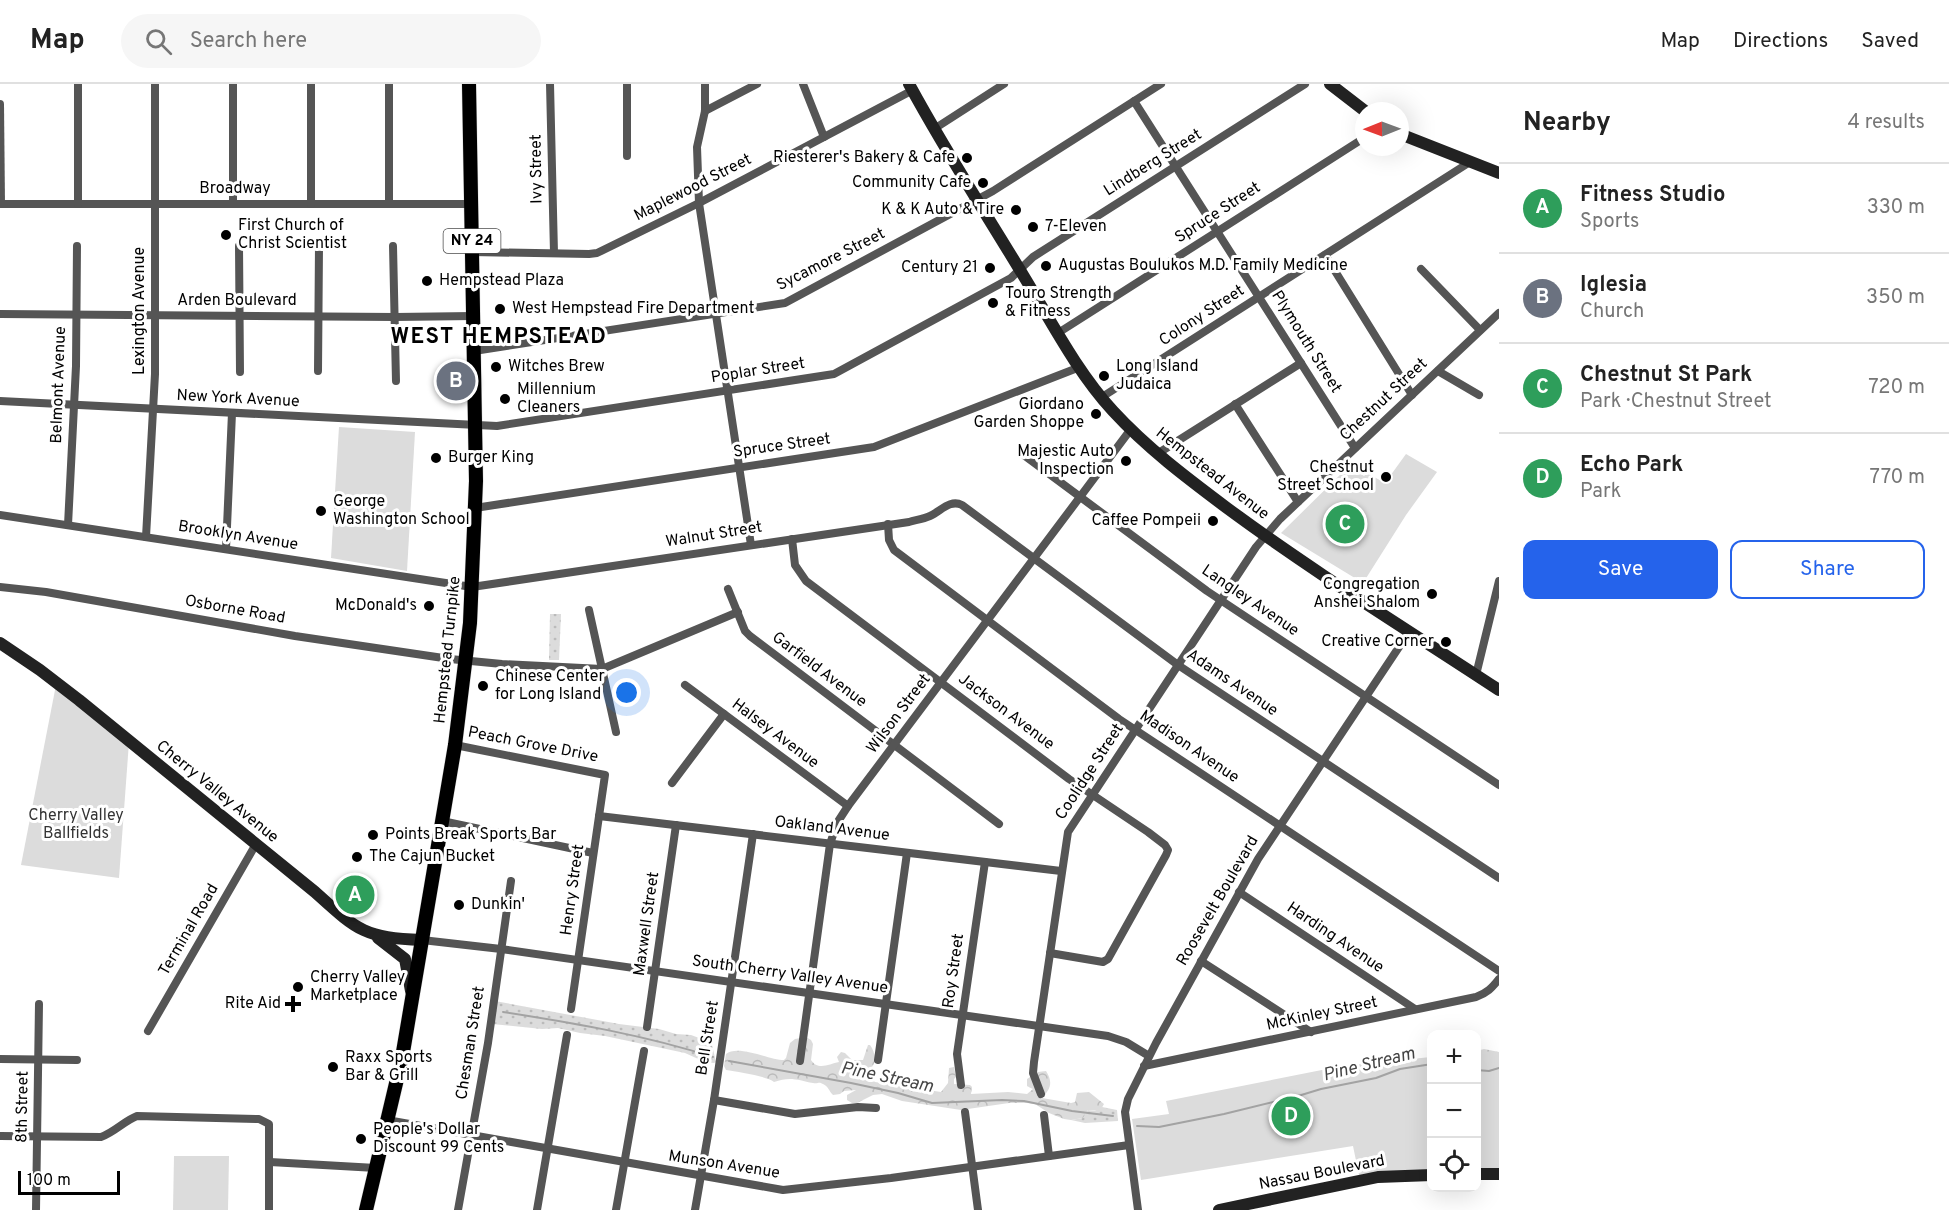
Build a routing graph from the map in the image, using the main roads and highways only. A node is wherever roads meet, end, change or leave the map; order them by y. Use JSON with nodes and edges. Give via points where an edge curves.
{"nodes":[{"id":1,"x":469,"y":84,"type":"edge"},
{"id":2,"x":1330,"y":84,"type":"edge"},
{"id":3,"x":911,"y":87,"type":"edge"},
{"id":4,"x":1355,"y":103,"type":"edge"},
{"id":5,"x":1409,"y":138,"type":"edge"},
{"id":6,"x":1499,"y":173,"type":"edge"},
{"id":7,"x":0,"y":643,"type":"edge"},
{"id":8,"x":1499,"y":690,"type":"edge"},
{"id":9,"x":375,"y":936,"type":"junction"},
{"id":10,"x":423,"y":940,"type":"junction"},
{"id":11,"x":412,"y":994,"type":"junction"},
{"id":12,"x":1481,"y":1174,"type":"edge"},
{"id":13,"x":1499,"y":1174,"type":"edge"},
{"id":14,"x":1427,"y":1175,"type":"edge"},
{"id":15,"x":1234,"y":1209,"type":"edge"},
{"id":16,"x":366,"y":1210,"type":"edge"},
{"id":17,"x":1219,"y":1210,"type":"edge"}],
"edges":[{"from":1,"to":10,"type":"main road","name":"Hempstead Turnpike","number":"NY 24","via":[[476,508],[472,587],[455,744]]},
{"from":2,"to":4,"type":"main road"},
{"from":3,"to":8,"type":"main road","name":"Hempstead Avenue","via":[[1058,333],[1102,398],[1131,429],[1177,471],[1265,536]]},
{"from":5,"to":6,"type":"main road"},
{"from":7,"to":9,"type":"main road","name":"Cherry Valley Avenue","via":[[75,697],[349,923]]},
{"from":9,"to":10,"type":"main road","name":"Cherry Valley Avenue"},
{"from":9,"to":11,"type":"main road","via":[[405,959]]},
{"from":10,"to":11,"type":"main road","name":"Hempstead Turnpike","number":"NY 24"},
{"from":11,"to":16,"type":"main road","name":"Hempstead Turnpike","number":"NY 24","via":[[402,1058]]},
{"from":12,"to":13,"type":"main road"},
{"from":14,"to":15,"type":"main road","name":"Nassau Boulevard","via":[[1378,1177]]},
{"from":15,"to":17,"type":"main road","name":"Nassau Boulevard"}]}
